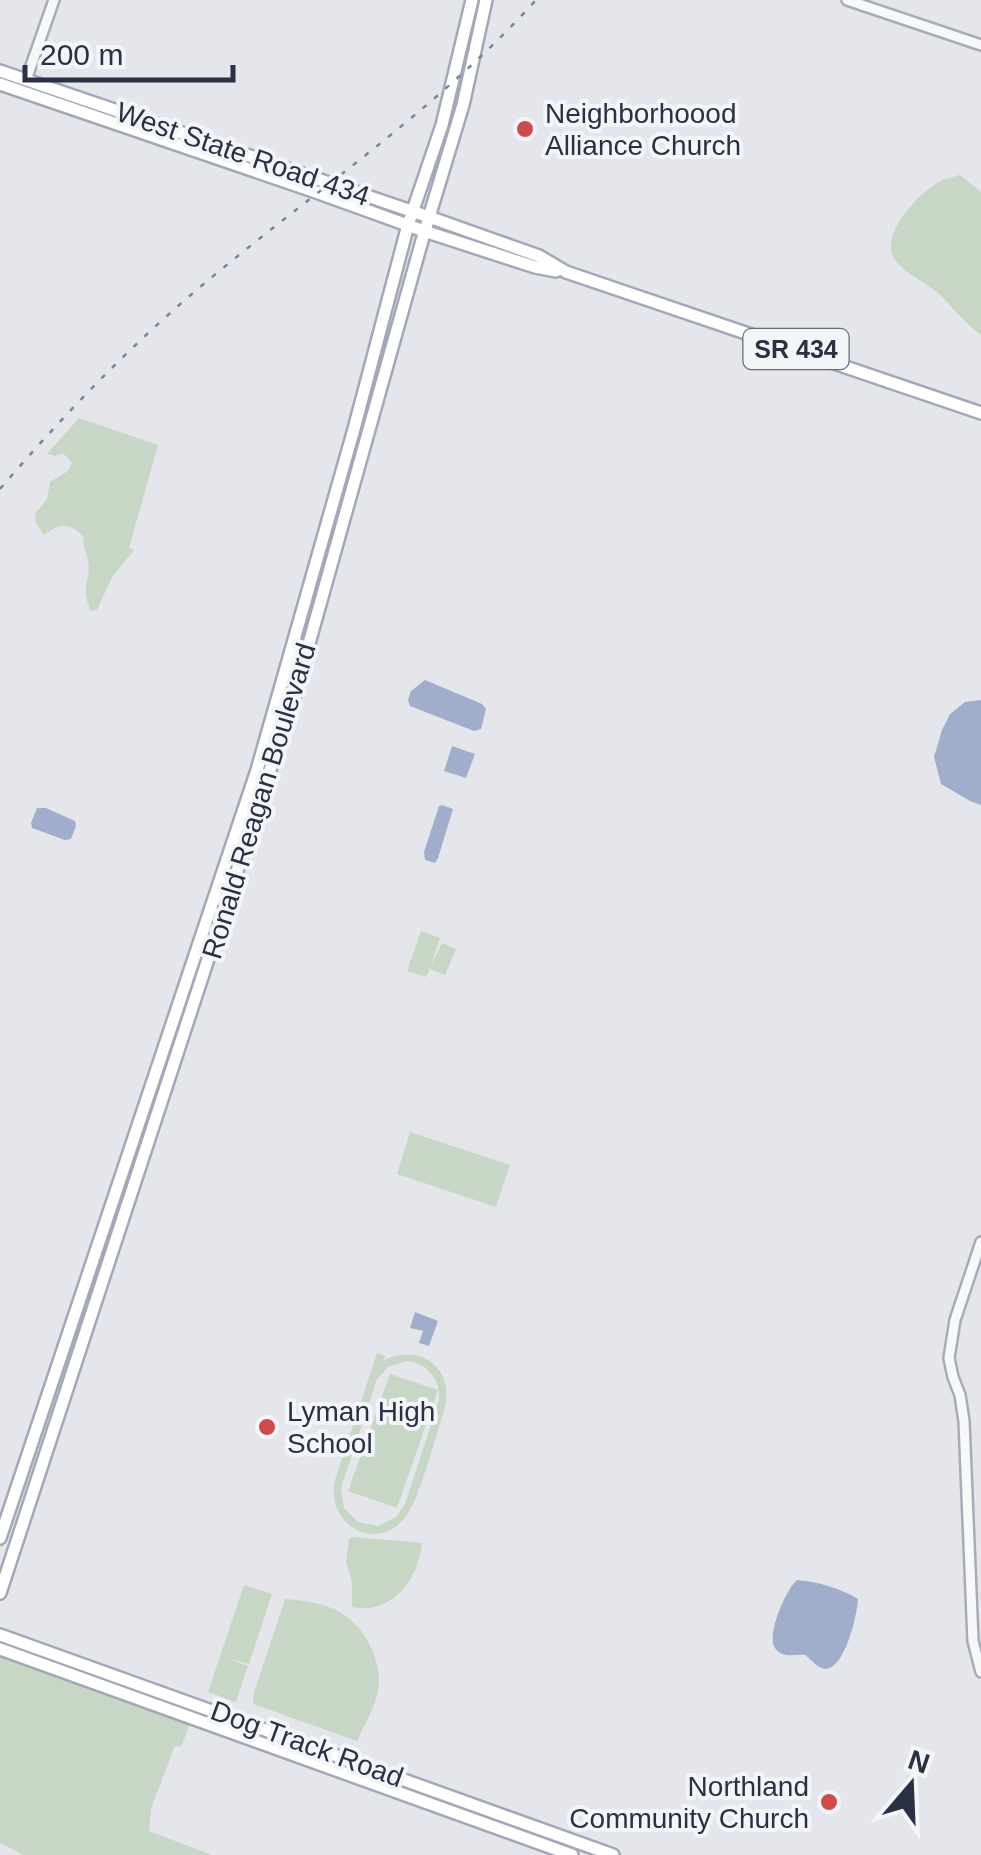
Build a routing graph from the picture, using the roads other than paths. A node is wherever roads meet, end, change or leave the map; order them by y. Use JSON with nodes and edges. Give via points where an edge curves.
{"nodes":[{"id":1,"x":54,"y":0,"type":"edge"},
{"id":2,"x":472,"y":0,"type":"edge"},
{"id":3,"x":486,"y":0,"type":"edge"},
{"id":4,"x":847,"y":0,"type":"edge"},
{"id":5,"x":981,"y":44,"type":"edge"},
{"id":6,"x":0,"y":71,"type":"edge"},
{"id":7,"x":2,"y":85,"type":"edge"},
{"id":8,"x":25,"y":86,"type":"junction"},
{"id":9,"x":413,"y":212,"type":"junction"},
{"id":10,"x":428,"y":217,"type":"junction"},
{"id":11,"x":408,"y":225,"type":"junction"},
{"id":12,"x":424,"y":232,"type":"junction"},
{"id":13,"x":401,"y":252,"type":"junction"},
{"id":14,"x":566,"y":272,"type":"junction"},
{"id":15,"x":386,"y":274,"type":"dead end"},
{"id":16,"x":981,"y":412,"type":"edge"},
{"id":17,"x":981,"y":1242,"type":"edge"},
{"id":18,"x":27,"y":1461,"type":"junction"},
{"id":19,"x":42,"y":1467,"type":"junction"},
{"id":20,"x":0,"y":1538,"type":"edge"},
{"id":21,"x":0,"y":1594,"type":"edge"},
{"id":22,"x":0,"y":1636,"type":"edge"},
{"id":23,"x":0,"y":1649,"type":"edge"},
{"id":24,"x":981,"y":1672,"type":"edge"},
{"id":25,"x":572,"y":1855,"type":"edge"},
{"id":26,"x":614,"y":1855,"type":"edge"}],
"edges":[{"from":1,"to":8,"type":"street"},
{"from":2,"to":9,"type":"main road","name":"Ronald Reagan Boulevard"},
{"from":3,"to":10,"type":"main road","name":"Ronald Reagan Boulevard","via":[[467,91]]},
{"from":4,"to":5,"type":"street"},
{"from":6,"to":8,"type":"main road","name":"West State Road 434","number":"SR 434"},
{"from":7,"to":8,"type":"main road","name":"West State Road 434","number":"SR 434"},
{"from":8,"to":9,"type":"main road","name":"West State Road 434","number":"SR 434","via":[[50,88]]},
{"from":8,"to":11,"type":"main road","name":"West State Road 434","number":"SR 434"},
{"from":9,"to":10,"type":"main road","name":"West State Road 434","number":"SR 434"},
{"from":9,"to":11,"type":"main road","name":"Ronald Reagan Boulevard"},
{"from":10,"to":12,"type":"main road","name":"Ronald Reagan Boulevard"},
{"from":10,"to":14,"type":"main road","number":"SR 434"},
{"from":11,"to":12,"type":"main road","name":"West State Road 434","number":"SR 434"},
{"from":11,"to":13,"type":"main road","name":"Ronald Reagan Boulevard"},
{"from":12,"to":14,"type":"main road","number":"SR 434"},
{"from":12,"to":19,"type":"main road","name":"Ronald Reagan Boulevard","via":[[271,774]]},
{"from":13,"to":15,"type":"main road"},
{"from":13,"to":18,"type":"main road","name":"Ronald Reagan Boulevard","via":[[262,754]]},
{"from":14,"to":16,"type":"main road","number":"SR 434"},
{"from":17,"to":24,"type":"street","via":[[949,1358],[964,1421],[973,1641]]},
{"from":18,"to":19,"type":"main road"},
{"from":18,"to":20,"type":"main road","name":"Ronald Reagan Boulevard"},
{"from":19,"to":21,"type":"main road","name":"Ronald Reagan Boulevard"},
{"from":22,"to":26,"type":"main road","name":"Dog Track Road"},
{"from":23,"to":25,"type":"main road","name":"Dog Track Road"}]}
